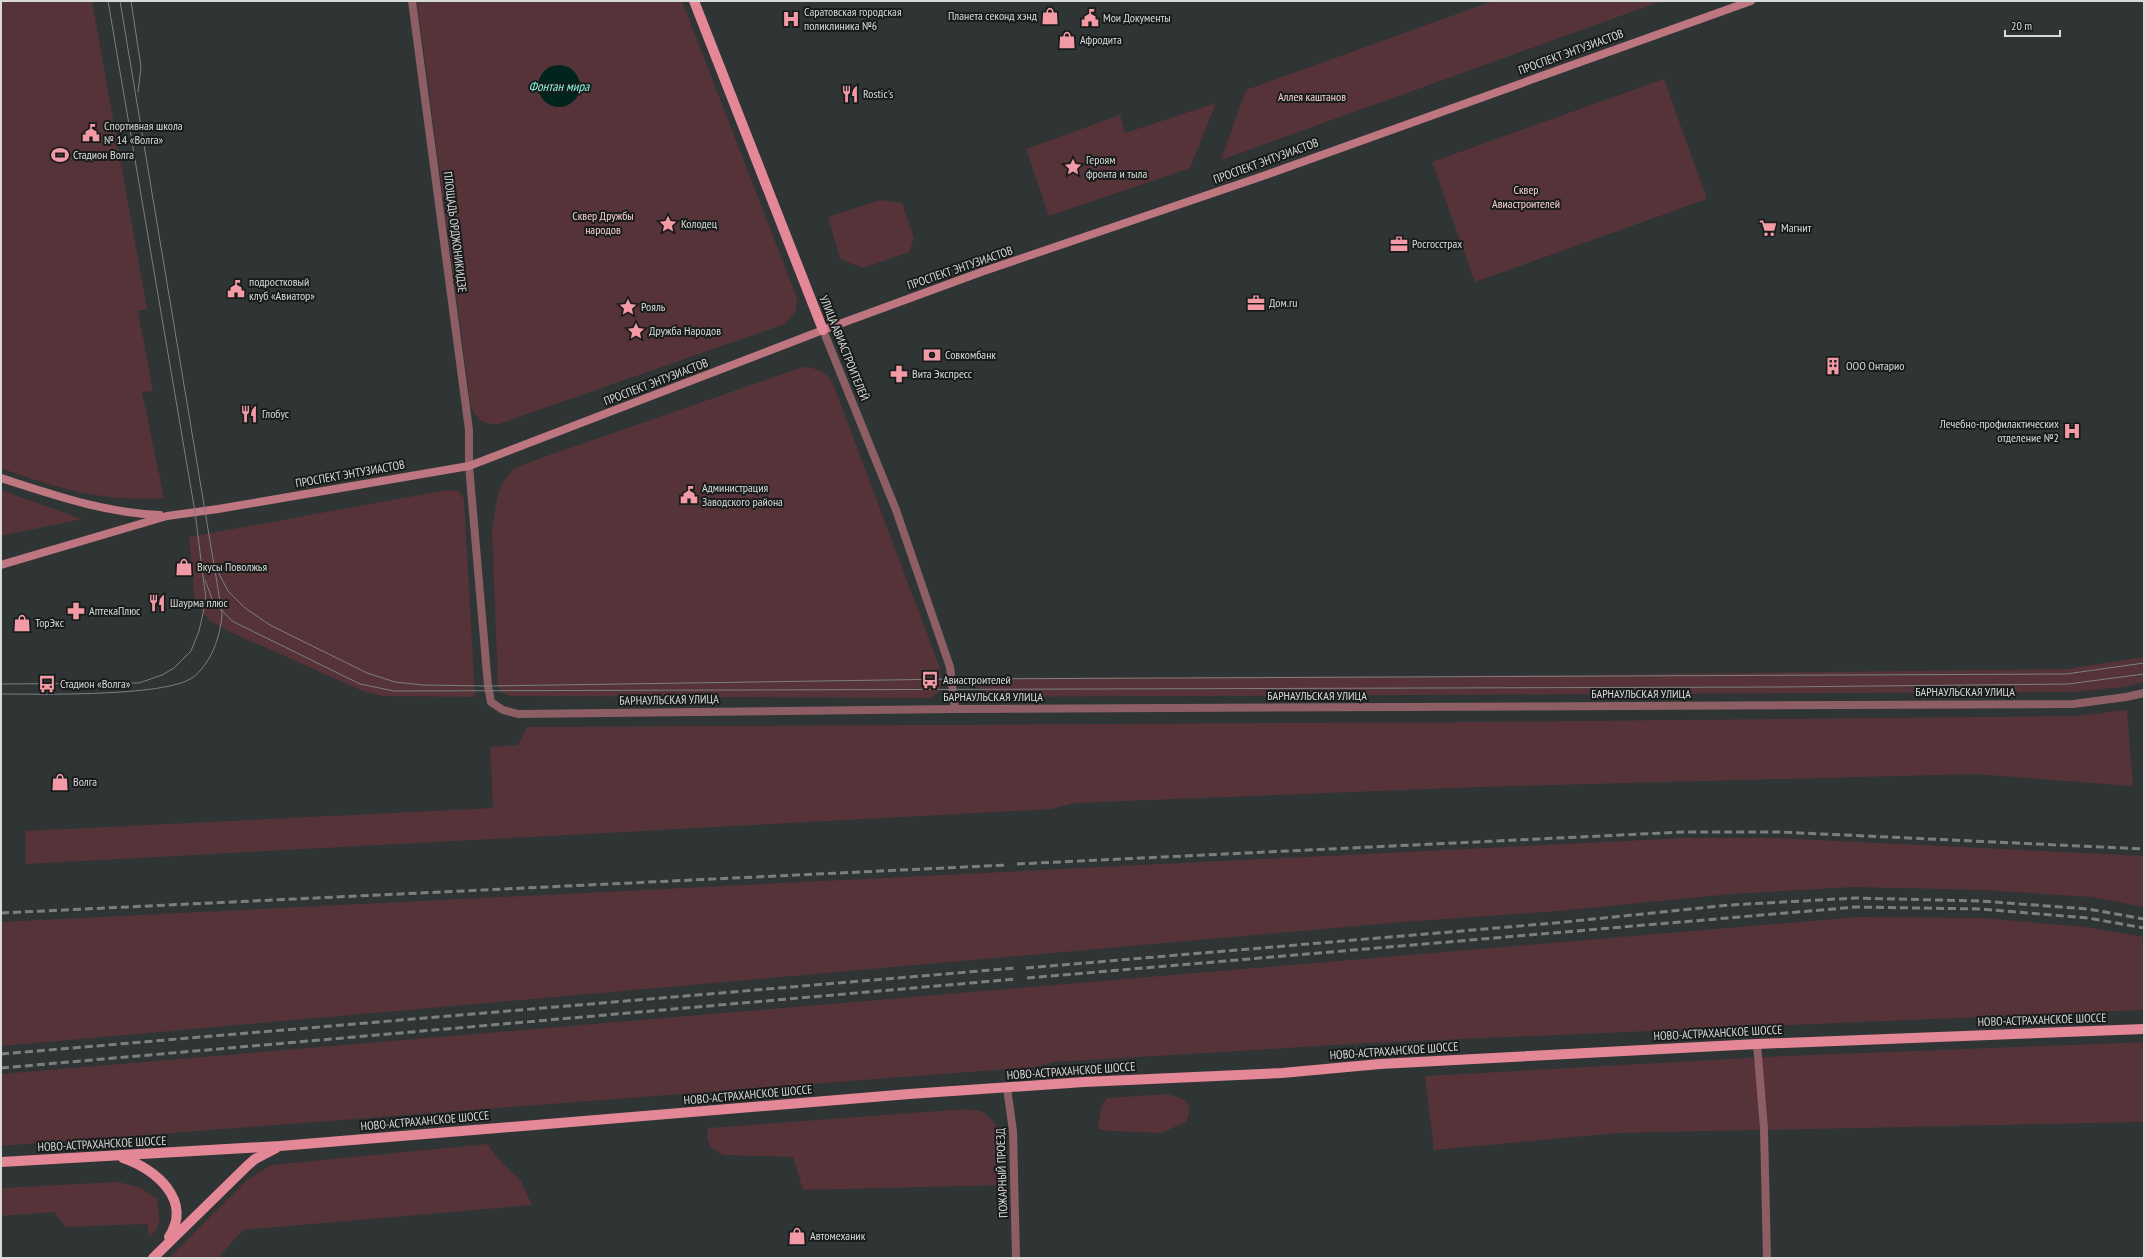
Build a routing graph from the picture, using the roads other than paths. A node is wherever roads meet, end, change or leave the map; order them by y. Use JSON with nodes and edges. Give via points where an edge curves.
{"nodes":[{"id":1,"x":412,"y":1,"type":"edge"},
{"id":2,"x":694,"y":1,"type":"edge"},
{"id":3,"x":1751,"y":1,"type":"edge"},
{"id":4,"x":823,"y":330,"type":"junction"},
{"id":5,"x":469,"y":466,"type":"junction"},
{"id":6,"x":1,"y":478,"type":"edge"},
{"id":7,"x":167,"y":516,"type":"junction"},
{"id":8,"x":1,"y":565,"type":"edge"},
{"id":9,"x":2144,"y":693,"type":"edge"},
{"id":10,"x":491,"y":702,"type":"joint"},
{"id":11,"x":955,"y":709,"type":"junction"},
{"id":12,"x":2144,"y":1029,"type":"edge"},
{"id":13,"x":1757,"y":1044,"type":"junction"},
{"id":14,"x":1007,"y":1088,"type":"junction"},
{"id":15,"x":280,"y":1146,"type":"junction"},
{"id":16,"x":120,"y":1156,"type":"junction"},
{"id":17,"x":1,"y":1162,"type":"edge"},
{"id":18,"x":164,"y":1246,"type":"junction"},
{"id":19,"x":152,"y":1258,"type":"edge"},
{"id":20,"x":1016,"y":1258,"type":"edge"},
{"id":21,"x":1767,"y":1258,"type":"edge"}],
"edges":[{"from":1,"to":5,"type":"street","name":"ПЛОЩАДЬ ОРДЖОНИКИДЗЕ","via":[[469,430]]},
{"from":2,"to":4,"type":"main road","name":"УЛИЦА АВИАСТРОИТЕЛЕЙ"},
{"from":3,"to":4,"type":"main road","name":"ПРОСПЕКТ ЭНТУЗИАСТОВ"},
{"from":4,"to":5,"type":"main road","name":"ПРОСПЕКТ ЭНТУЗИАСТОВ"},
{"from":4,"to":11,"type":"street","name":"УЛИЦА АВИАСТРОИТЕЛЕЙ","via":[[899,518],[950,667]]},
{"from":5,"to":7,"type":"main road","name":"ПРОСПЕКТ ЭНТУЗИАСТОВ"},
{"from":5,"to":10,"type":"street","name":"ПЛОЩАДЬ ОРДЖОНИКИДЗЕ"},
{"from":6,"to":7,"type":"main road","name":"ПРОСПЕКТ ЭНТУЗИАСТОВ","via":[[78,503],[134,514]]},
{"from":7,"to":8,"type":"main road","name":"ПРОСПЕКТ ЭНТУЗИАСТОВ"},
{"from":9,"to":11,"type":"street","name":"БАРНАУЛЬСКАЯ УЛИЦА","via":[[2073,704]]},
{"from":10,"to":11,"type":"street","name":"БАРНАУЛЬСКАЯ УЛИЦА","via":[[503,710],[518,714]]},
{"from":12,"to":13,"type":"main road","name":"НОВО-АСТРАХАНСКОЕ ШОССЕ"},
{"from":13,"to":14,"type":"main road","name":"НОВО-АСТРАХАНСКОЕ ШОССЕ","via":[[1380,1064],[1282,1073]]},
{"from":13,"to":21,"type":"street","via":[[1764,1129]]},
{"from":14,"to":15,"type":"main road","name":"НОВО-АСТРАХАНСКОЕ ШОССЕ"},
{"from":14,"to":20,"type":"street","name":"ПОЖАРНЫЙ ПРОЕЗД","via":[[1013,1131]]},
{"from":15,"to":16,"type":"main road","name":"НОВО-АСТРАХАНСКОЕ ШОССЕ"},
{"from":15,"to":18,"type":"main road","via":[[255,1159]]},
{"from":16,"to":17,"type":"main road","name":"НОВО-АСТРАХАНСКОЕ ШОССЕ"},
{"from":16,"to":18,"type":"main road","via":[[149,1171],[175,1200],[178,1219]]},
{"from":18,"to":19,"type":"main road"}]}
